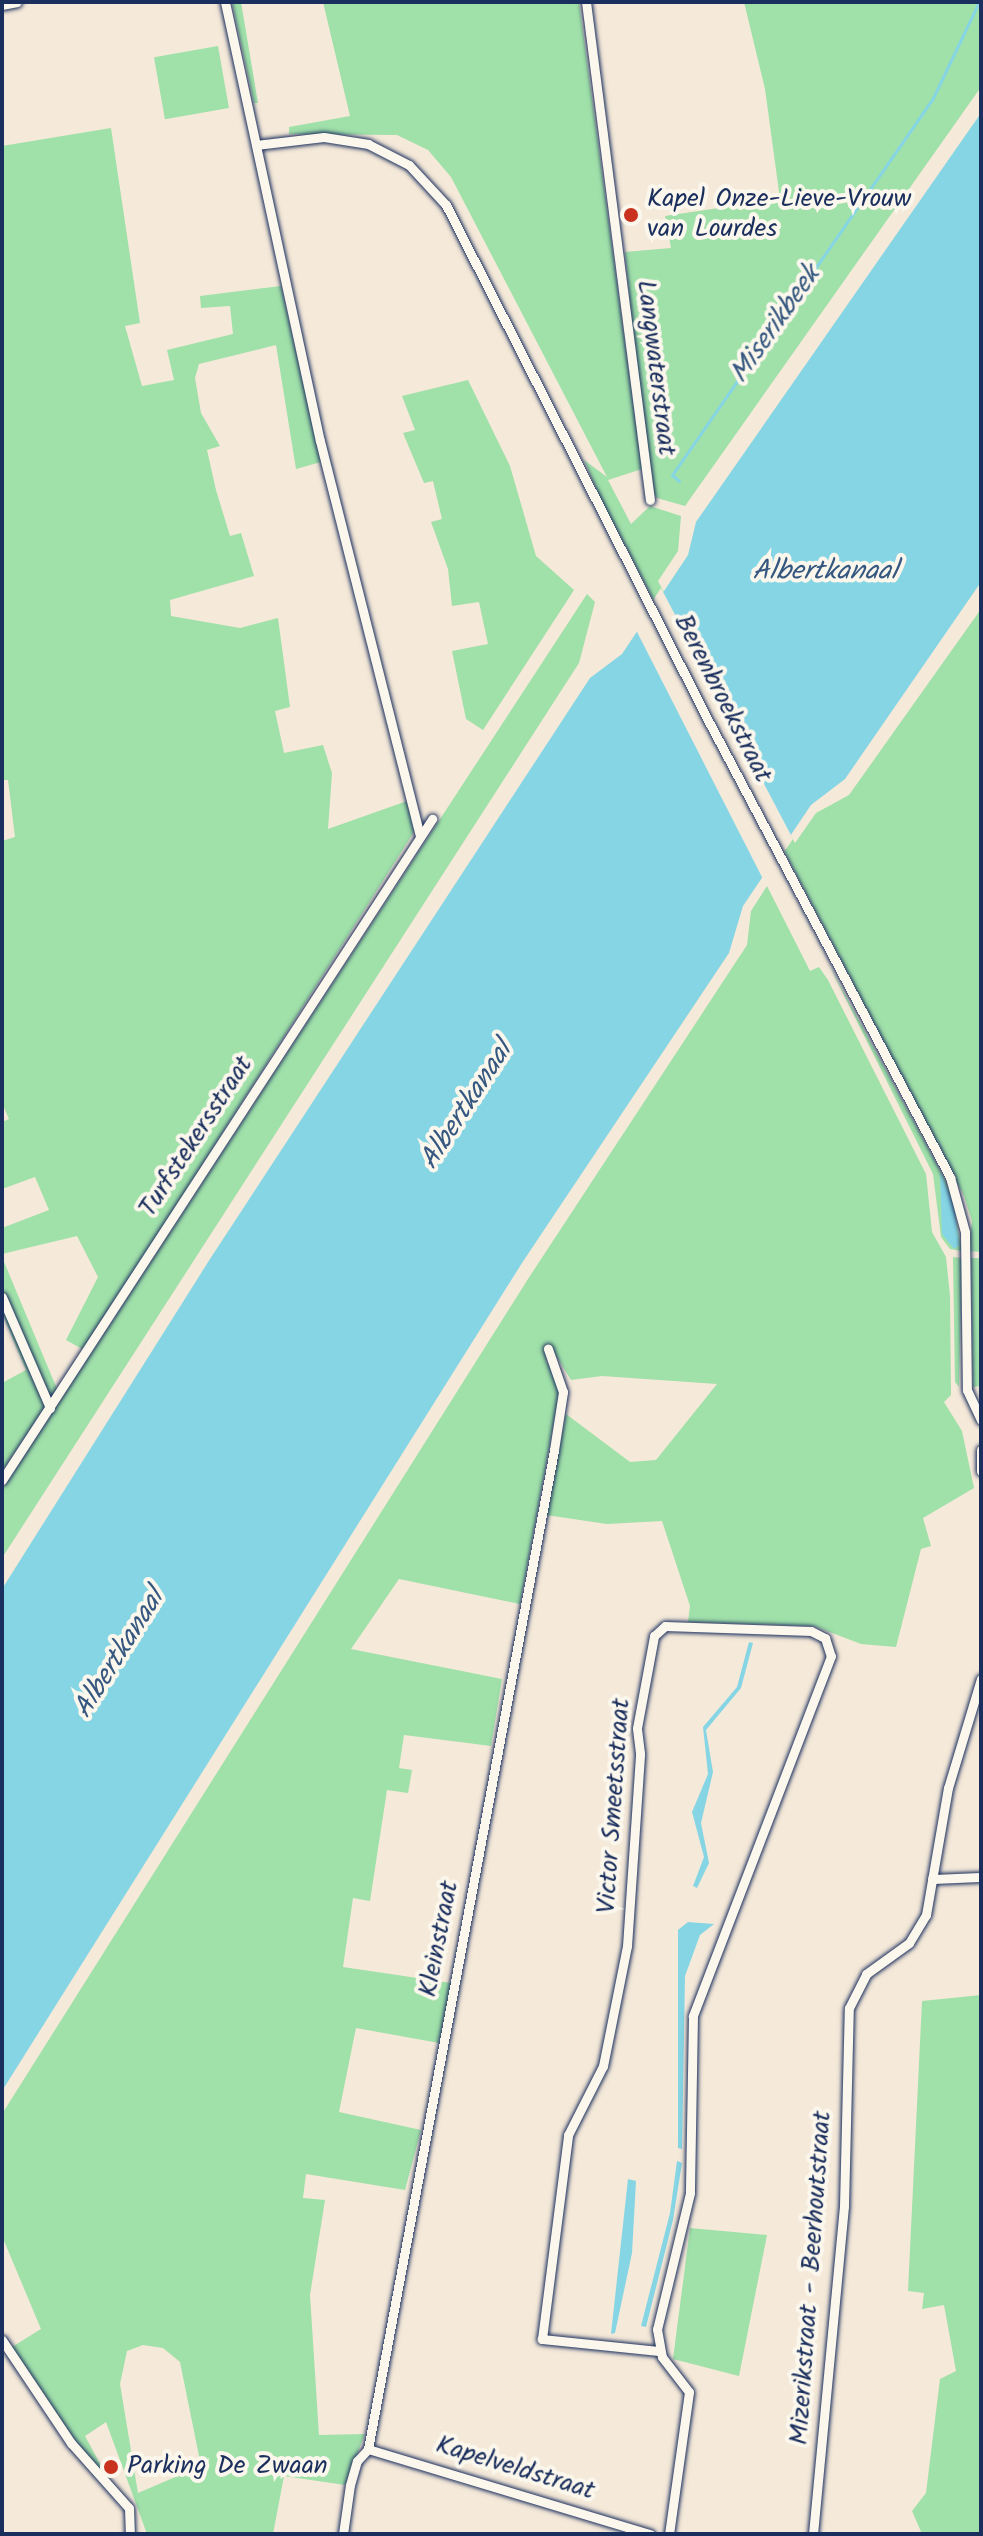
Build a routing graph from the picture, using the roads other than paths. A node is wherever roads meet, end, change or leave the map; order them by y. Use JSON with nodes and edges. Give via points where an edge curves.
{"nodes":[{"id":1,"x":17,"y":2,"type":"edge"},
{"id":2,"x":225,"y":2,"type":"edge"},
{"id":3,"x":586,"y":2,"type":"edge"},
{"id":4,"x":2,"y":5,"type":"edge"},
{"id":5,"x":256,"y":145,"type":"junction"},
{"id":6,"x":650,"y":500,"type":"dead end"},
{"id":7,"x":432,"y":819,"type":"dead end"},
{"id":8,"x":420,"y":836,"type":"junction"},
{"id":9,"x":2,"y":1297,"type":"edge"},
{"id":10,"x":548,"y":1349,"type":"dead end"},
{"id":11,"x":50,"y":1408,"type":"junction"},
{"id":12,"x":981,"y":1420,"type":"edge"},
{"id":13,"x":981,"y":1450,"type":"edge"},
{"id":14,"x":981,"y":1471,"type":"edge"},
{"id":15,"x":2,"y":1480,"type":"edge"},
{"id":16,"x":981,"y":1679,"type":"edge"},
{"id":17,"x":981,"y":1877,"type":"edge"},
{"id":18,"x":932,"y":1879,"type":"junction"},
{"id":19,"x":2,"y":2340,"type":"edge"},
{"id":20,"x":659,"y":2351,"type":"junction"},
{"id":21,"x":368,"y":2449,"type":"junction"},
{"id":22,"x":130,"y":2534,"type":"edge"},
{"id":23,"x":343,"y":2534,"type":"edge"},
{"id":24,"x":650,"y":2534,"type":"edge"},
{"id":25,"x":669,"y":2534,"type":"edge"},
{"id":26,"x":813,"y":2534,"type":"edge"}],
"edges":[{"from":1,"to":4,"type":"street"},
{"from":2,"to":5,"type":"street"},
{"from":3,"to":6,"type":"street","name":"Langwaterstraat"},
{"from":5,"to":8,"type":"street","via":[[320,441]]},
{"from":5,"to":12,"type":"street","name":"Berenbroekstraat","via":[[324,137],[395,156],[430,183],[453,217],[959,1198],[966,1254],[967,1390]]},
{"from":7,"to":8,"type":"street","name":"Turfstekersstraat"},
{"from":8,"to":11,"type":"street","name":"Turfstekersstraat"},
{"from":9,"to":11,"type":"street"},
{"from":10,"to":21,"type":"street","name":"Kleinstraat","via":[[563,1392],[554,1450]]},
{"from":11,"to":15,"type":"street","name":"Turfstekersstraat"},
{"from":13,"to":14,"type":"street"},
{"from":16,"to":18,"type":"street","name":"Mizerikstraat - Beerhoutstraat","via":[[948,1788]]},
{"from":17,"to":18,"type":"street"},
{"from":18,"to":26,"type":"street","name":"Mizerikstraat - Beerhoutstraat","via":[[920,1929],[866,1974],[849,2008],[844,2206]]},
{"from":19,"to":22,"type":"street","via":[[71,2443],[129,2508]]},
{"from":20,"to":20,"type":"street","name":"Victor Smeetsstraat","via":[[660,2311],[690,2193],[693,2016],[831,1656],[825,1638],[811,1631],[665,1626],[654,1636],[637,1728],[640,1753],[627,1946],[603,2066],[568,2135],[542,2339]]},
{"from":20,"to":25,"type":"street","via":[[689,2392]]},
{"from":21,"to":23,"type":"street","name":"Kleinstraat","via":[[354,2473]]},
{"from":21,"to":24,"type":"street","name":"Kapelveldstraat"}]}
